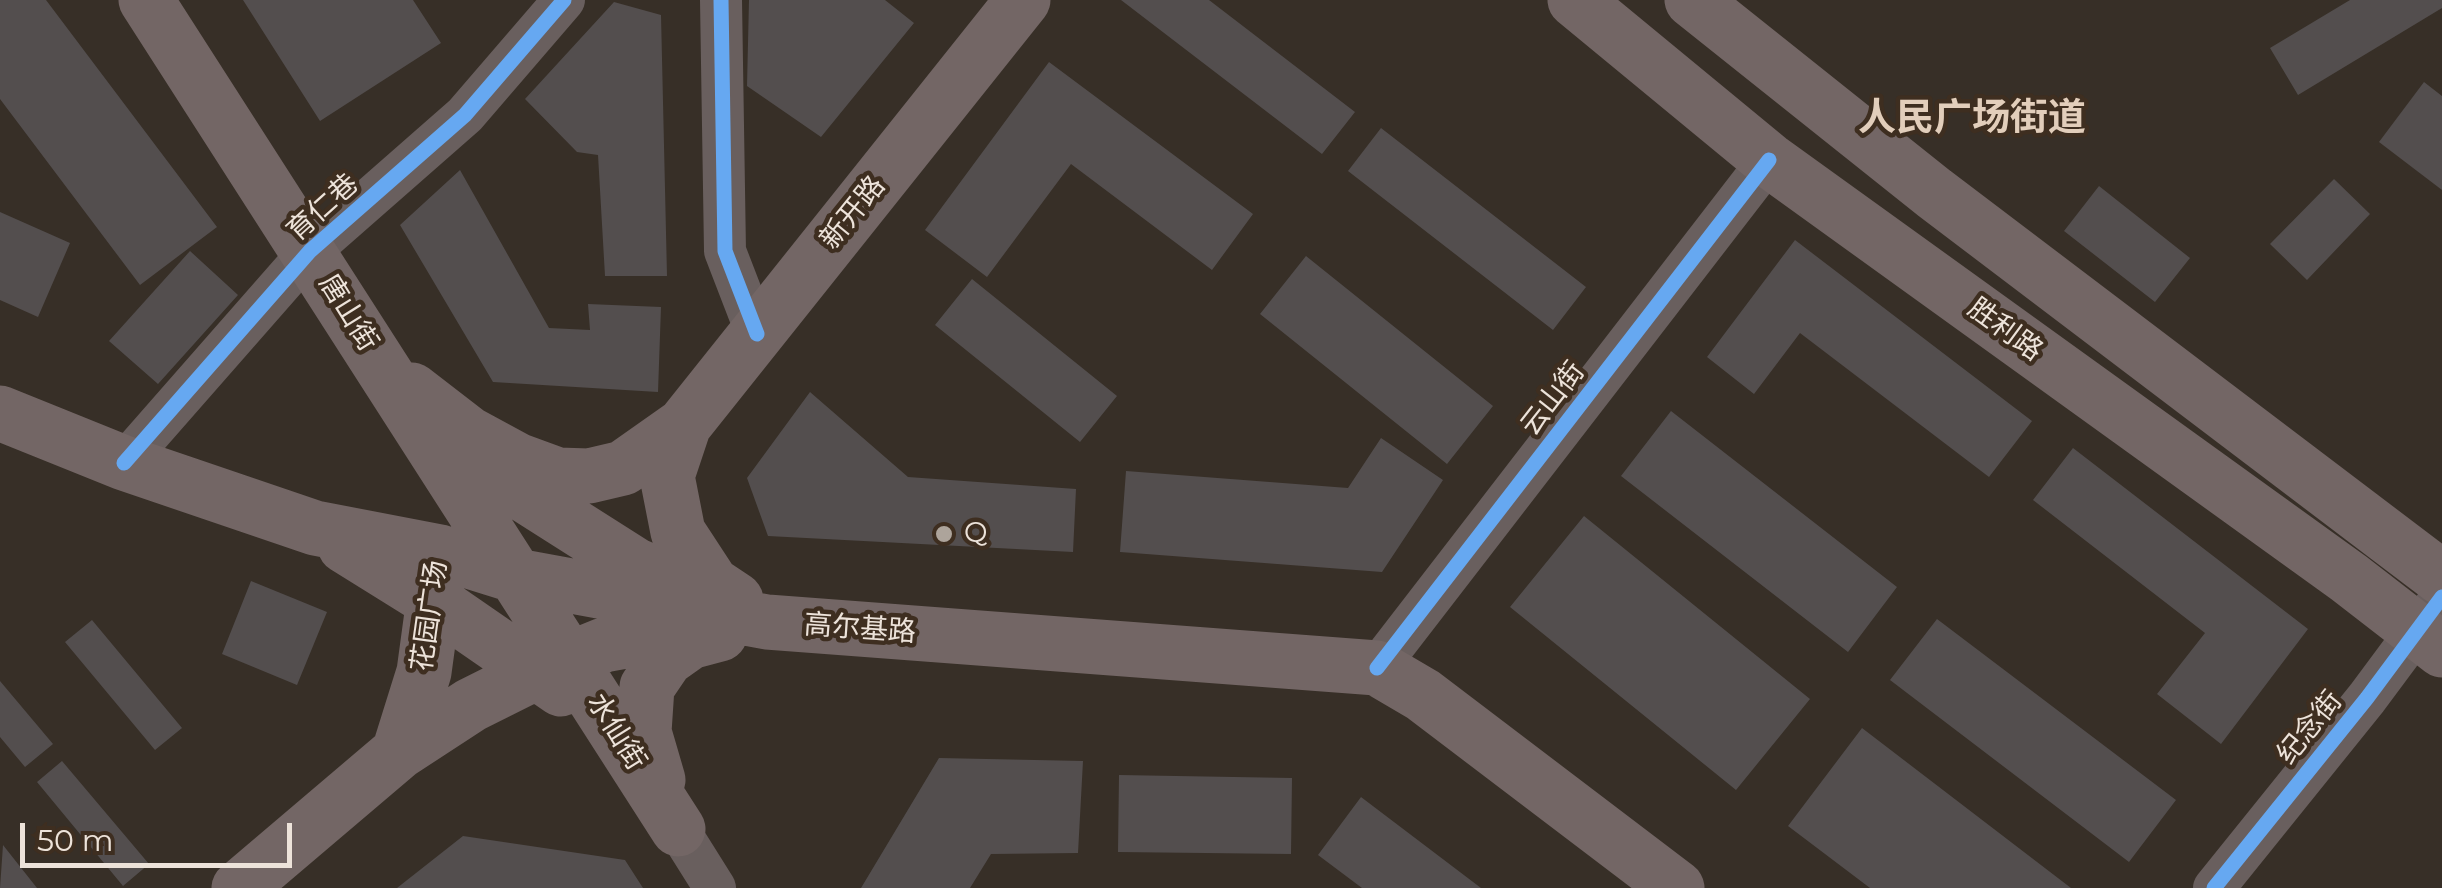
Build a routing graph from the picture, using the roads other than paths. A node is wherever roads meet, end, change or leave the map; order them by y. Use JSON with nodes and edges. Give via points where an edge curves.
{"nodes":[{"id":1,"x":146,"y":0,"type":"edge"},
{"id":2,"x":564,"y":0,"type":"edge"},
{"id":3,"x":720,"y":0,"type":"edge"},
{"id":4,"x":1023,"y":0,"type":"edge"},
{"id":5,"x":1575,"y":0,"type":"edge"},
{"id":6,"x":1692,"y":0,"type":"edge"},
{"id":7,"x":1769,"y":160,"type":"junction"},
{"id":8,"x":310,"y":251,"type":"junction"},
{"id":9,"x":757,"y":334,"type":"junction"},
{"id":10,"x":382,"y":367,"type":"junction"},
{"id":11,"x":0,"y":412,"type":"edge"},
{"id":12,"x":684,"y":425,"type":"junction"},
{"id":13,"x":124,"y":463,"type":"junction"},
{"id":14,"x":315,"y":528,"type":"junction"},
{"id":15,"x":517,"y":576,"type":"junction"},
{"id":16,"x":437,"y":577,"type":"junction"},
{"id":17,"x":2442,"y":578,"type":"edge"},
{"id":18,"x":767,"y":622,"type":"junction"},
{"id":19,"x":2434,"y":625,"type":"edge"},
{"id":20,"x":552,"y":666,"type":"junction"},
{"id":21,"x":1377,"y":668,"type":"junction"},
{"id":22,"x":400,"y":752,"type":"junction"},
{"id":23,"x":678,"y":829,"type":"junction"},
{"id":24,"x":239,"y":888,"type":"edge"},
{"id":25,"x":715,"y":888,"type":"edge"},
{"id":26,"x":1677,"y":888,"type":"edge"},
{"id":27,"x":2214,"y":888,"type":"edge"}],
"edges":[{"from":1,"to":8,"type":"main road","name":"唐山街"},
{"from":2,"to":8,"type":"street","name":"育仁巷","via":[[465,115]]},
{"from":3,"to":9,"type":"street","via":[[725,251]]},
{"from":4,"to":9,"type":"main road","name":"新开路"},
{"from":5,"to":7,"type":"main road","name":"胜利路"},
{"from":6,"to":17,"type":"main road","via":[[1934,193]]},
{"from":7,"to":19,"type":"main road","name":"胜利路"},
{"from":7,"to":21,"type":"street","name":"云山街"},
{"from":8,"to":10,"type":"main road","name":"唐山街"},
{"from":8,"to":13,"type":"street","name":"育仁巷"},
{"from":9,"to":12,"type":"main road","name":"新开路"},
{"from":10,"to":12,"type":"main road","via":[[469,434],[558,475],[623,468]]},
{"from":10,"to":15,"type":"main road","name":"唐山街"},
{"from":10,"to":16,"type":"main road","name":"花园广场","via":[[435,500]]},
{"from":10,"to":18,"type":"main road","via":[[473,462],[538,506],[635,565]]},
{"from":11,"to":13,"type":"main road","name":"高尔基路"},
{"from":12,"to":18,"type":"main road","via":[[667,476],[678,532],[712,584]]},
{"from":13,"to":14,"type":"main road","name":"高尔基路"},
{"from":14,"to":16,"type":"main road","name":"高尔基路"},
{"from":14,"to":22,"type":"main road","via":[[395,601],[412,640]]},
{"from":15,"to":16,"type":"main road","name":"高尔基路"},
{"from":15,"to":18,"type":"main road","name":"高尔基路"},
{"from":15,"to":20,"type":"main road","name":"水仙街"},
{"from":16,"to":20,"type":"main road"},
{"from":16,"to":22,"type":"main road","name":"花园广场","via":[[424,672]]},
{"from":18,"to":20,"type":"main road","via":[[645,635]]},
{"from":18,"to":21,"type":"main road","name":"高尔基路"},
{"from":18,"to":23,"type":"main road","via":[[690,642],[666,659],[647,687],[644,732]]},
{"from":19,"to":27,"type":"street","name":"纪念街"},
{"from":20,"to":22,"type":"main road","via":[[471,706]]},
{"from":20,"to":23,"type":"main road","name":"水仙街"},
{"from":21,"to":26,"type":"main road","name":"高尔基路","via":[[1423,695]]},
{"from":22,"to":24,"type":"main road"},
{"from":23,"to":25,"type":"street","name":"水仙街"}]}
